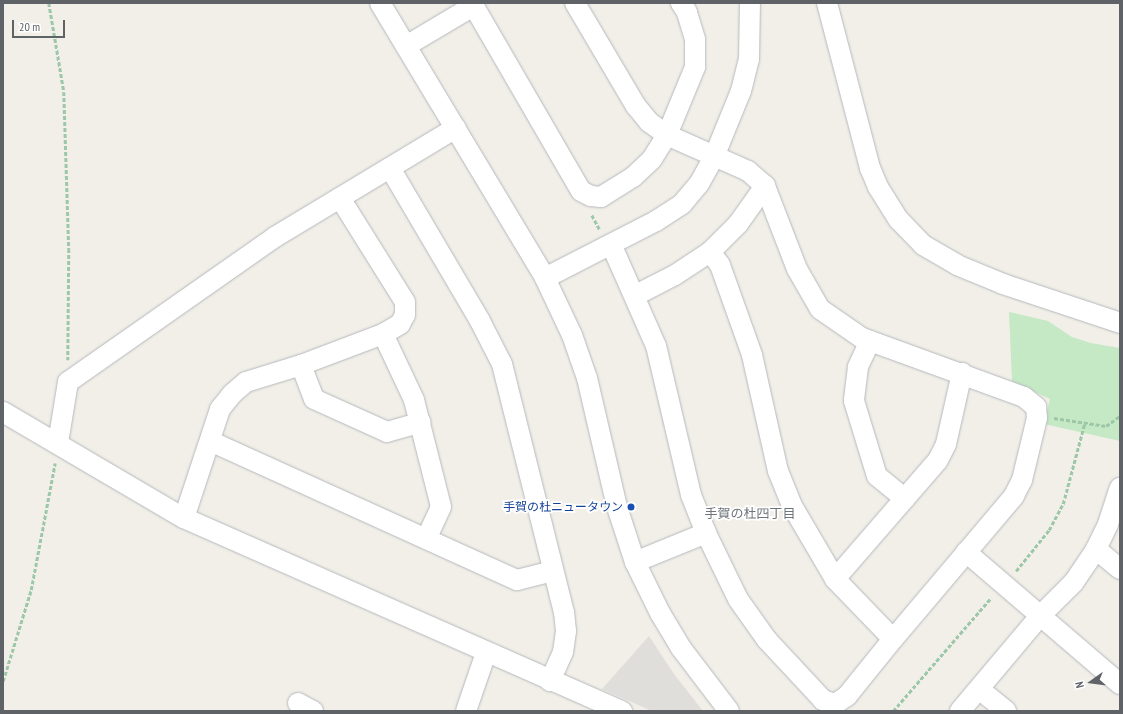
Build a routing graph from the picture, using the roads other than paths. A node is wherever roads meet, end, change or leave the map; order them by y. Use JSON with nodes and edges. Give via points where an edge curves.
{"nodes":[{"id":1,"x":380,"y":3,"type":"edge"},
{"id":2,"x":575,"y":3,"type":"edge"},
{"id":3,"x":681,"y":3,"type":"edge"},
{"id":4,"x":750,"y":3,"type":"edge"},
{"id":5,"x":827,"y":3,"type":"edge"},
{"id":6,"x":472,"y":4,"type":"edge"},
{"id":7,"x":406,"y":46,"type":"junction"},
{"id":8,"x":456,"y":128,"type":"junction"},
{"id":9,"x":667,"y":135,"type":"junction"},
{"id":10,"x":714,"y":157,"type":"junction"},
{"id":11,"x":390,"y":168,"type":"junction"},
{"id":12,"x":765,"y":186,"type":"junction"},
{"id":13,"x":340,"y":198,"type":"junction"},
{"id":14,"x":611,"y":244,"type":"junction"},
{"id":15,"x":710,"y":252,"type":"junction"},
{"id":16,"x":544,"y":278,"type":"junction"},
{"id":17,"x":636,"y":295,"type":"junction"},
{"id":18,"x":1120,"y":324,"type":"edge"},
{"id":19,"x":383,"y":334,"type":"junction"},
{"id":20,"x":870,"y":341,"type":"junction"},
{"id":21,"x":301,"y":365,"type":"junction"},
{"id":22,"x":962,"y":373,"type":"junction"},
{"id":23,"x":3,"y":412,"type":"edge"},
{"id":24,"x":421,"y":422,"type":"junction"},
{"id":25,"x":210,"y":441,"type":"junction"},
{"id":26,"x":58,"y":443,"type":"junction"},
{"id":27,"x":1120,"y":488,"type":"edge"},
{"id":28,"x":905,"y":499,"type":"junction"},
{"id":29,"x":184,"y":518,"type":"junction"},
{"id":30,"x":706,"y":534,"type":"junction"},
{"id":31,"x":426,"y":539,"type":"junction"},
{"id":32,"x":1096,"y":549,"type":"junction"},
{"id":33,"x":966,"y":552,"type":"junction"},
{"id":34,"x":635,"y":562,"type":"junction"},
{"id":35,"x":1120,"y":569,"type":"edge"},
{"id":36,"x":553,"y":571,"type":"junction"},
{"id":37,"x":835,"y":579,"type":"junction"},
{"id":38,"x":1040,"y":616,"type":"junction"},
{"id":39,"x":892,"y":639,"type":"junction"},
{"id":40,"x":486,"y":653,"type":"junction"},
{"id":41,"x":550,"y":681,"type":"junction"},
{"id":42,"x":1120,"y":684,"type":"edge"},
{"id":43,"x":979,"y":689,"type":"junction"},
{"id":44,"x":466,"y":711,"type":"edge"},
{"id":45,"x":622,"y":711,"type":"edge"},
{"id":46,"x":728,"y":711,"type":"edge"},
{"id":47,"x":960,"y":711,"type":"edge"},
{"id":48,"x":1006,"y":711,"type":"edge"}],
"edges":[{"from":1,"to":7,"type":"street"},
{"from":2,"to":9,"type":"street","via":[[636,106],[649,122]]},
{"from":3,"to":9,"type":"street","via":[[687,12],[695,39],[695,67]]},
{"from":4,"to":10,"type":"street","via":[[749,59],[741,91]]},
{"from":5,"to":18,"type":"street","via":[[870,168],[878,187],[899,220],[923,245],[957,265],[1003,284]]},
{"from":6,"to":7,"type":"street"},
{"from":6,"to":9,"type":"street","via":[[581,191],[601,197],[634,177],[652,159]]},
{"from":7,"to":8,"type":"street"},
{"from":8,"to":11,"type":"street"},
{"from":8,"to":16,"type":"street"},
{"from":9,"to":10,"type":"street"},
{"from":10,"to":12,"type":"street","via":[[748,171]]},
{"from":10,"to":14,"type":"street","via":[[699,184],[682,204],[656,222]]},
{"from":11,"to":13,"type":"street"},
{"from":11,"to":36,"type":"street","via":[[480,321],[502,364]]},
{"from":12,"to":15,"type":"street","via":[[738,224]]},
{"from":12,"to":20,"type":"street","via":[[797,269],[820,309],[845,328]]},
{"from":13,"to":19,"type":"street","via":[[405,302],[405,315],[400,324]]},
{"from":13,"to":26,"type":"street","via":[[275,237],[68,382]]},
{"from":14,"to":16,"type":"street","via":[[584,253]]},
{"from":14,"to":17,"type":"street"},
{"from":15,"to":17,"type":"street","via":[[675,275]]},
{"from":15,"to":37,"type":"street","via":[[720,265],[752,355],[778,471],[791,504]]},
{"from":16,"to":34,"type":"street","via":[[572,336],[587,378],[624,532]]},
{"from":17,"to":30,"type":"street","via":[[656,346],[691,495]]},
{"from":19,"to":21,"type":"street"},
{"from":19,"to":24,"type":"street","via":[[406,380]]},
{"from":20,"to":22,"type":"street"},
{"from":20,"to":28,"type":"street","via":[[858,367],[854,401],[877,476]]},
{"from":21,"to":24,"type":"street","via":[[314,399],[387,432]]},
{"from":21,"to":25,"type":"street","via":[[246,382],[220,409]]},
{"from":22,"to":28,"type":"street","via":[[946,444],[938,460]]},
{"from":22,"to":33,"type":"street","via":[[1024,397],[1036,407],[1037,418],[1017,491]]},
{"from":23,"to":26,"type":"street"},
{"from":24,"to":31,"type":"street","via":[[441,507]]},
{"from":25,"to":29,"type":"street"},
{"from":25,"to":31,"type":"street"},
{"from":26,"to":29,"type":"street","via":[[121,483]]},
{"from":27,"to":32,"type":"street","via":[[1108,524]]},
{"from":28,"to":37,"type":"street"},
{"from":29,"to":40,"type":"street"},
{"from":30,"to":34,"type":"street"},
{"from":30,"to":39,"type":"street","via":[[738,599],[767,640],[823,700],[835,704],[847,696]]},
{"from":31,"to":36,"type":"street","via":[[517,580]]},
{"from":32,"to":35,"type":"street"},
{"from":32,"to":38,"type":"street","via":[[1074,582]]},
{"from":33,"to":38,"type":"street"},
{"from":33,"to":39,"type":"street"},
{"from":34,"to":46,"type":"street","via":[[660,613],[681,648]]},
{"from":36,"to":41,"type":"street","via":[[566,631],[563,652]]},
{"from":37,"to":39,"type":"street"},
{"from":38,"to":42,"type":"street"},
{"from":38,"to":43,"type":"street"},
{"from":40,"to":41,"type":"street"},
{"from":40,"to":44,"type":"street"},
{"from":41,"to":45,"type":"street"},
{"from":43,"to":47,"type":"street"},
{"from":43,"to":48,"type":"street"}]}
